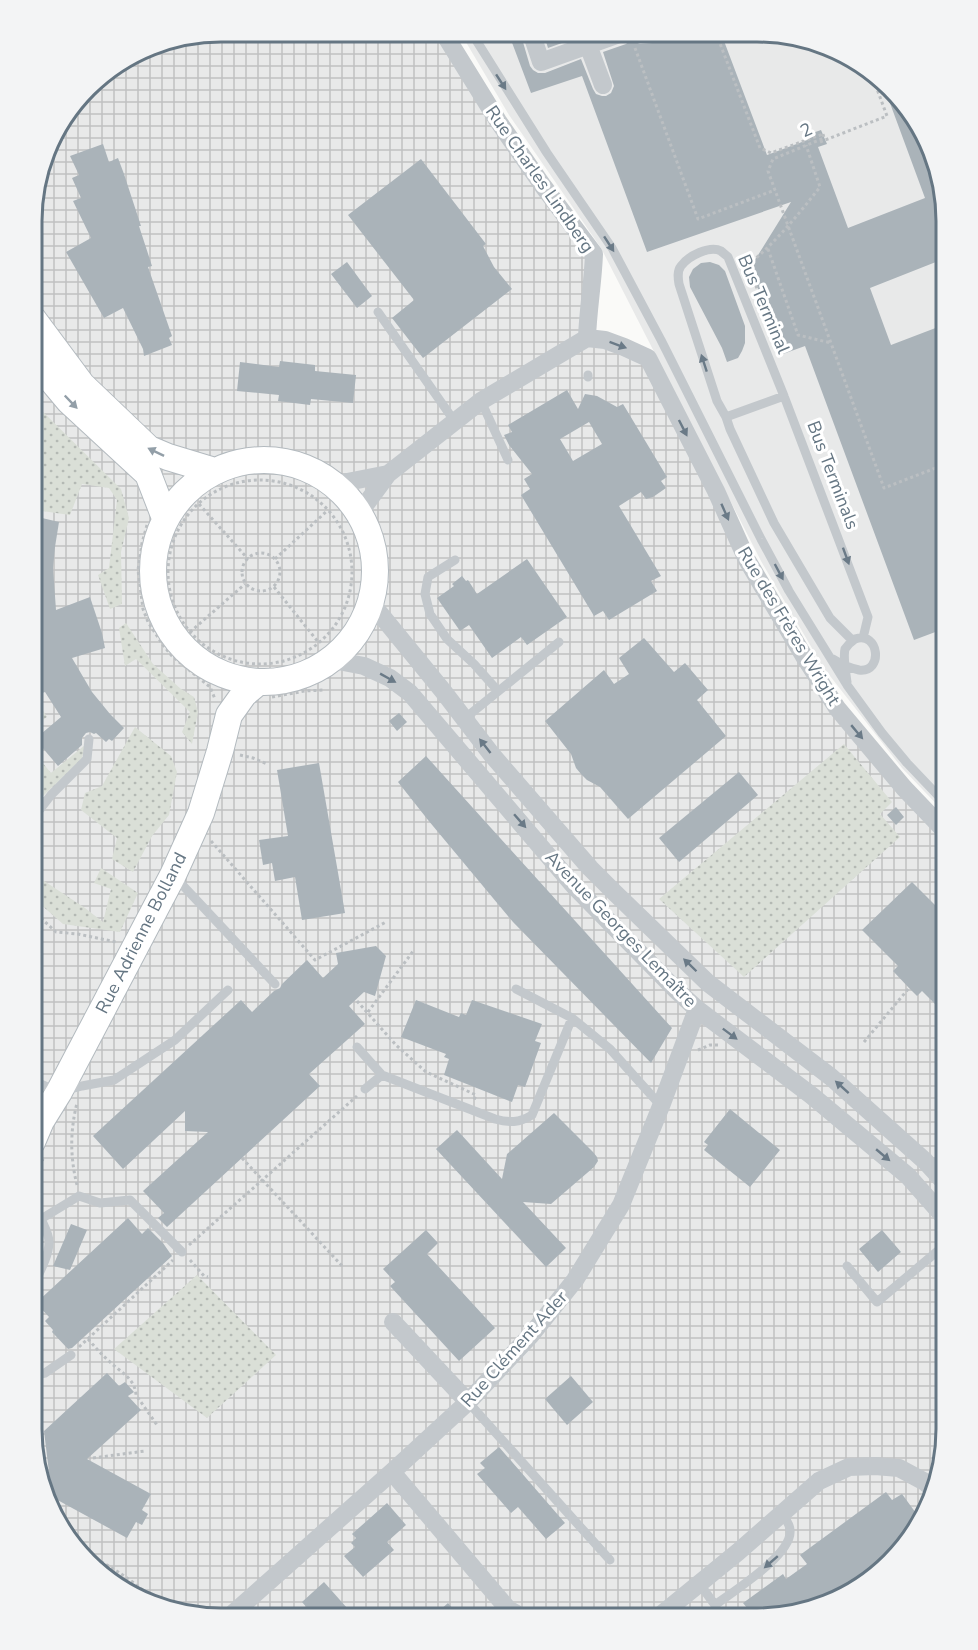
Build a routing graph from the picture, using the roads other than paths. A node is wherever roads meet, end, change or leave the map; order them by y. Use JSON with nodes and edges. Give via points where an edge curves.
{"nodes":[{"id":1,"x":449,"y":42,"type":"edge"},
{"id":2,"x":477,"y":42,"type":"edge"},
{"id":3,"x":534,"y":42,"type":"edge"},
{"id":4,"x":602,"y":42,"type":"edge"},
{"id":5,"x":588,"y":45,"type":"junction"},
{"id":6,"x":603,"y":85,"type":"dead end"},
{"id":7,"x":378,"y":312,"type":"dead end"},
{"id":8,"x":42,"y":331,"type":"edge"},
{"id":9,"x":587,"y":338,"type":"junction"},
{"id":10,"x":42,"y":369,"type":"edge"},
{"id":11,"x":784,"y":396,"type":"junction"},
{"id":12,"x":481,"y":401,"type":"junction"},
{"id":13,"x":726,"y":417,"type":"junction"},
{"id":14,"x":455,"y":422,"type":"junction"},
{"id":15,"x":508,"y":460,"type":"dead end"},
{"id":16,"x":211,"y":470,"type":"junction"},
{"id":17,"x":388,"y":474,"type":"junction"},
{"id":18,"x":337,"y":484,"type":"junction"},
{"id":19,"x":360,"y":512,"type":"junction"},
{"id":20,"x":156,"y":518,"type":"junction"},
{"id":21,"x":454,"y":560,"type":"dead end"},
{"id":22,"x":372,"y":604,"type":"junction"},
{"id":23,"x":863,"y":638,"type":"junction"},
{"id":24,"x":852,"y":640,"type":"junction"},
{"id":25,"x":559,"y":642,"type":"dead end"},
{"id":26,"x":326,"y":651,"type":"junction"},
{"id":27,"x":831,"y":659,"type":"junction"},
{"id":28,"x":846,"y":666,"type":"junction"},
{"id":29,"x":219,"y":674,"type":"junction"},
{"id":30,"x":847,"y":685,"type":"junction"},
{"id":31,"x":262,"y":690,"type":"junction"},
{"id":32,"x":498,"y":691,"type":"junction"},
{"id":33,"x":222,"y":709,"type":"junction"},
{"id":34,"x":464,"y":718,"type":"junction"},
{"id":35,"x":89,"y":739,"type":"dead end"},
{"id":36,"x":936,"y":793,"type":"edge"},
{"id":37,"x":42,"y":807,"type":"edge"},
{"id":38,"x":936,"y":822,"type":"edge"},
{"id":39,"x":173,"y":875,"type":"junction"},
{"id":40,"x":275,"y":984,"type":"dead end"},
{"id":41,"x":516,"y":989,"type":"dead end"},
{"id":42,"x":228,"y":990,"type":"dead end"},
{"id":43,"x":697,"y":1009,"type":"junction"},
{"id":44,"x":572,"y":1018,"type":"junction"},
{"id":45,"x":357,"y":1047,"type":"dead end"},
{"id":46,"x":382,"y":1075,"type":"junction"},
{"id":47,"x":42,"y":1082,"type":"edge"},
{"id":48,"x":70,"y":1089,"type":"junction"},
{"id":49,"x":365,"y":1089,"type":"road end"},
{"id":50,"x":661,"y":1106,"type":"junction"},
{"id":51,"x":42,"y":1119,"type":"edge"},
{"id":52,"x":936,"y":1173,"type":"edge"},
{"id":53,"x":936,"y":1207,"type":"edge"},
{"id":54,"x":42,"y":1214,"type":"edge"},
{"id":55,"x":42,"y":1225,"type":"edge"},
{"id":56,"x":182,"y":1252,"type":"road end"},
{"id":57,"x":936,"y":1252,"type":"edge"},
{"id":58,"x":42,"y":1264,"type":"edge"},
{"id":59,"x":847,"y":1266,"type":"dead end"},
{"id":60,"x":393,"y":1322,"type":"dead end"},
{"id":61,"x":71,"y":1355,"type":"road end"},
{"id":62,"x":42,"y":1374,"type":"edge"},
{"id":63,"x":468,"y":1402,"type":"junction"},
{"id":64,"x":392,"y":1472,"type":"junction"},
{"id":65,"x":928,"y":1484,"type":"edge"},
{"id":66,"x":782,"y":1513,"type":"junction"},
{"id":67,"x":610,"y":1560,"type":"dead end"},
{"id":68,"x":699,"y":1583,"type":"junction"},
{"id":69,"x":239,"y":1608,"type":"edge"},
{"id":70,"x":507,"y":1608,"type":"edge"},
{"id":71,"x":671,"y":1608,"type":"edge"}],
"edges":[{"from":1,"to":9,"type":"street","name":"Rue Charles Lindberg","via":[[498,121],[594,254]]},
{"from":2,"to":27,"type":"lane","one_way":true,"via":[[612,248],[761,539]]},
{"from":3,"to":5,"type":"street","via":[[541,62]]},
{"from":4,"to":5,"type":"street"},
{"from":5,"to":6,"type":"street"},
{"from":7,"to":14,"type":"lane"},
{"from":16,"to":8,"type":"street","one_way":true,"via":[[149,449],[82,386]]},
{"from":9,"to":12,"type":"street"},
{"from":9,"to":38,"type":"street","name":"Rue des Frères Wright","one_way":true,"via":[[605,340],[648,358],[747,560],[805,658],[837,708]]},
{"from":10,"to":20,"type":"street","one_way":true,"via":[[69,401],[148,474]]},
{"from":11,"to":13,"type":"lane"},
{"from":13,"to":11,"type":"lane","name":"Bus Terminal","one_way":true,"via":[[717,401],[679,284],[681,266],[699,253],[717,249],[728,257]]},
{"from":11,"to":23,"type":"lane","name":"Bus Terminals","one_way":true,"via":[[868,617]]},
{"from":12,"to":14,"type":"street"},
{"from":12,"to":15,"type":"lane"},
{"from":13,"to":24,"type":"lane","via":[[774,523],[830,618]]},
{"from":14,"to":17,"type":"street"},
{"from":16,"to":18,"type":"street","via":[[272,458],[299,464]]},
{"from":16,"to":20,"type":"street"},
{"from":17,"to":18,"type":"street"},
{"from":17,"to":19,"type":"street"},
{"from":18,"to":19,"type":"street"},
{"from":19,"to":22,"type":"street","via":[[375,550]]},
{"from":20,"to":29,"type":"street","via":[[152,562],[157,605],[173,637],[197,661]]},
{"from":21,"to":32,"type":"lane","via":[[428,577],[425,594],[430,614],[447,639]]},
{"from":22,"to":26,"type":"street","via":[[356,636]]},
{"from":22,"to":34,"type":"street","name":"Avenue Georges Lemaître"},
{"from":23,"to":24,"type":"lane"},
{"from":23,"to":28,"type":"lane","via":[[875,648],[874,663],[861,670]]},
{"from":24,"to":28,"type":"lane","via":[[846,649]]},
{"from":25,"to":32,"type":"lane"},
{"from":26,"to":31,"type":"street","via":[[320,669]]},
{"from":26,"to":43,"type":"street","name":"Avenue Georges Lemaître","one_way":true,"via":[[390,678],[410,693],[574,886]]},
{"from":27,"to":28,"type":"lane"},
{"from":27,"to":30,"type":"lane"},
{"from":28,"to":30,"type":"lane"},
{"from":29,"to":31,"type":"street"},
{"from":29,"to":33,"type":"street","name":"Rue Adrienne Bolland"},
{"from":30,"to":36,"type":"lane","via":[[882,733]]},
{"from":31,"to":33,"type":"street","name":"Rue Adrienne Bolland","via":[[244,694]]},
{"from":32,"to":34,"type":"lane"},
{"from":33,"to":39,"type":"street","name":"Rue Adrienne Bolland","via":[[220,751],[201,813]]},
{"from":52,"to":34,"type":"street","name":"Avenue Georges Lemaître","one_way":true,"via":[[831,1077],[708,983],[590,868]]},
{"from":35,"to":37,"type":"lane","via":[[87,759]]},
{"from":39,"to":40,"type":"lane"},
{"from":39,"to":48,"type":"street","name":"Rue Adrienne Bolland","via":[[135,946]]},
{"from":41,"to":44,"type":"lane"},
{"from":42,"to":48,"type":"lane","via":[[175,1040],[114,1080]]},
{"from":43,"to":50,"type":"street","name":"Rue Clément Ader"},
{"from":43,"to":53,"type":"street","name":"Avenue Georges Lemaître","one_way":true,"via":[[909,1176]]},
{"from":44,"to":46,"type":"lane","via":[[532,1115],[523,1121],[508,1122],[470,1110]]},
{"from":44,"to":50,"type":"lane","via":[[610,1049]]},
{"from":45,"to":46,"type":"lane"},
{"from":46,"to":49,"type":"lane"},
{"from":47,"to":48,"type":"lane"},
{"from":48,"to":51,"type":"street","name":"Rue Adrienne Bolland"},
{"from":50,"to":63,"type":"street","name":"Rue Clément Ader","via":[[621,1204],[575,1280],[531,1335]]},
{"from":54,"to":56,"type":"lane","via":[[79,1196],[100,1203],[130,1200]]},
{"from":55,"to":58,"type":"lane","via":[[49,1241]]},
{"from":57,"to":59,"type":"lane","via":[[877,1302]]},
{"from":60,"to":63,"type":"street"},
{"from":61,"to":62,"type":"lane"},
{"from":63,"to":64,"type":"street","name":"Rue Clément Ader"},
{"from":63,"to":67,"type":"lane"},
{"from":64,"to":69,"type":"street","name":"Rue Clément Ader"},
{"from":64,"to":70,"type":"street"},
{"from":65,"to":66,"type":"street","via":[[899,1468],[849,1467],[819,1480]]},
{"from":66,"to":68,"type":"street"},
{"from":66,"to":68,"type":"lane","one_way":true,"via":[[790,1534],[787,1545],[771,1562],[715,1605]]},
{"from":68,"to":71,"type":"street"}]}
